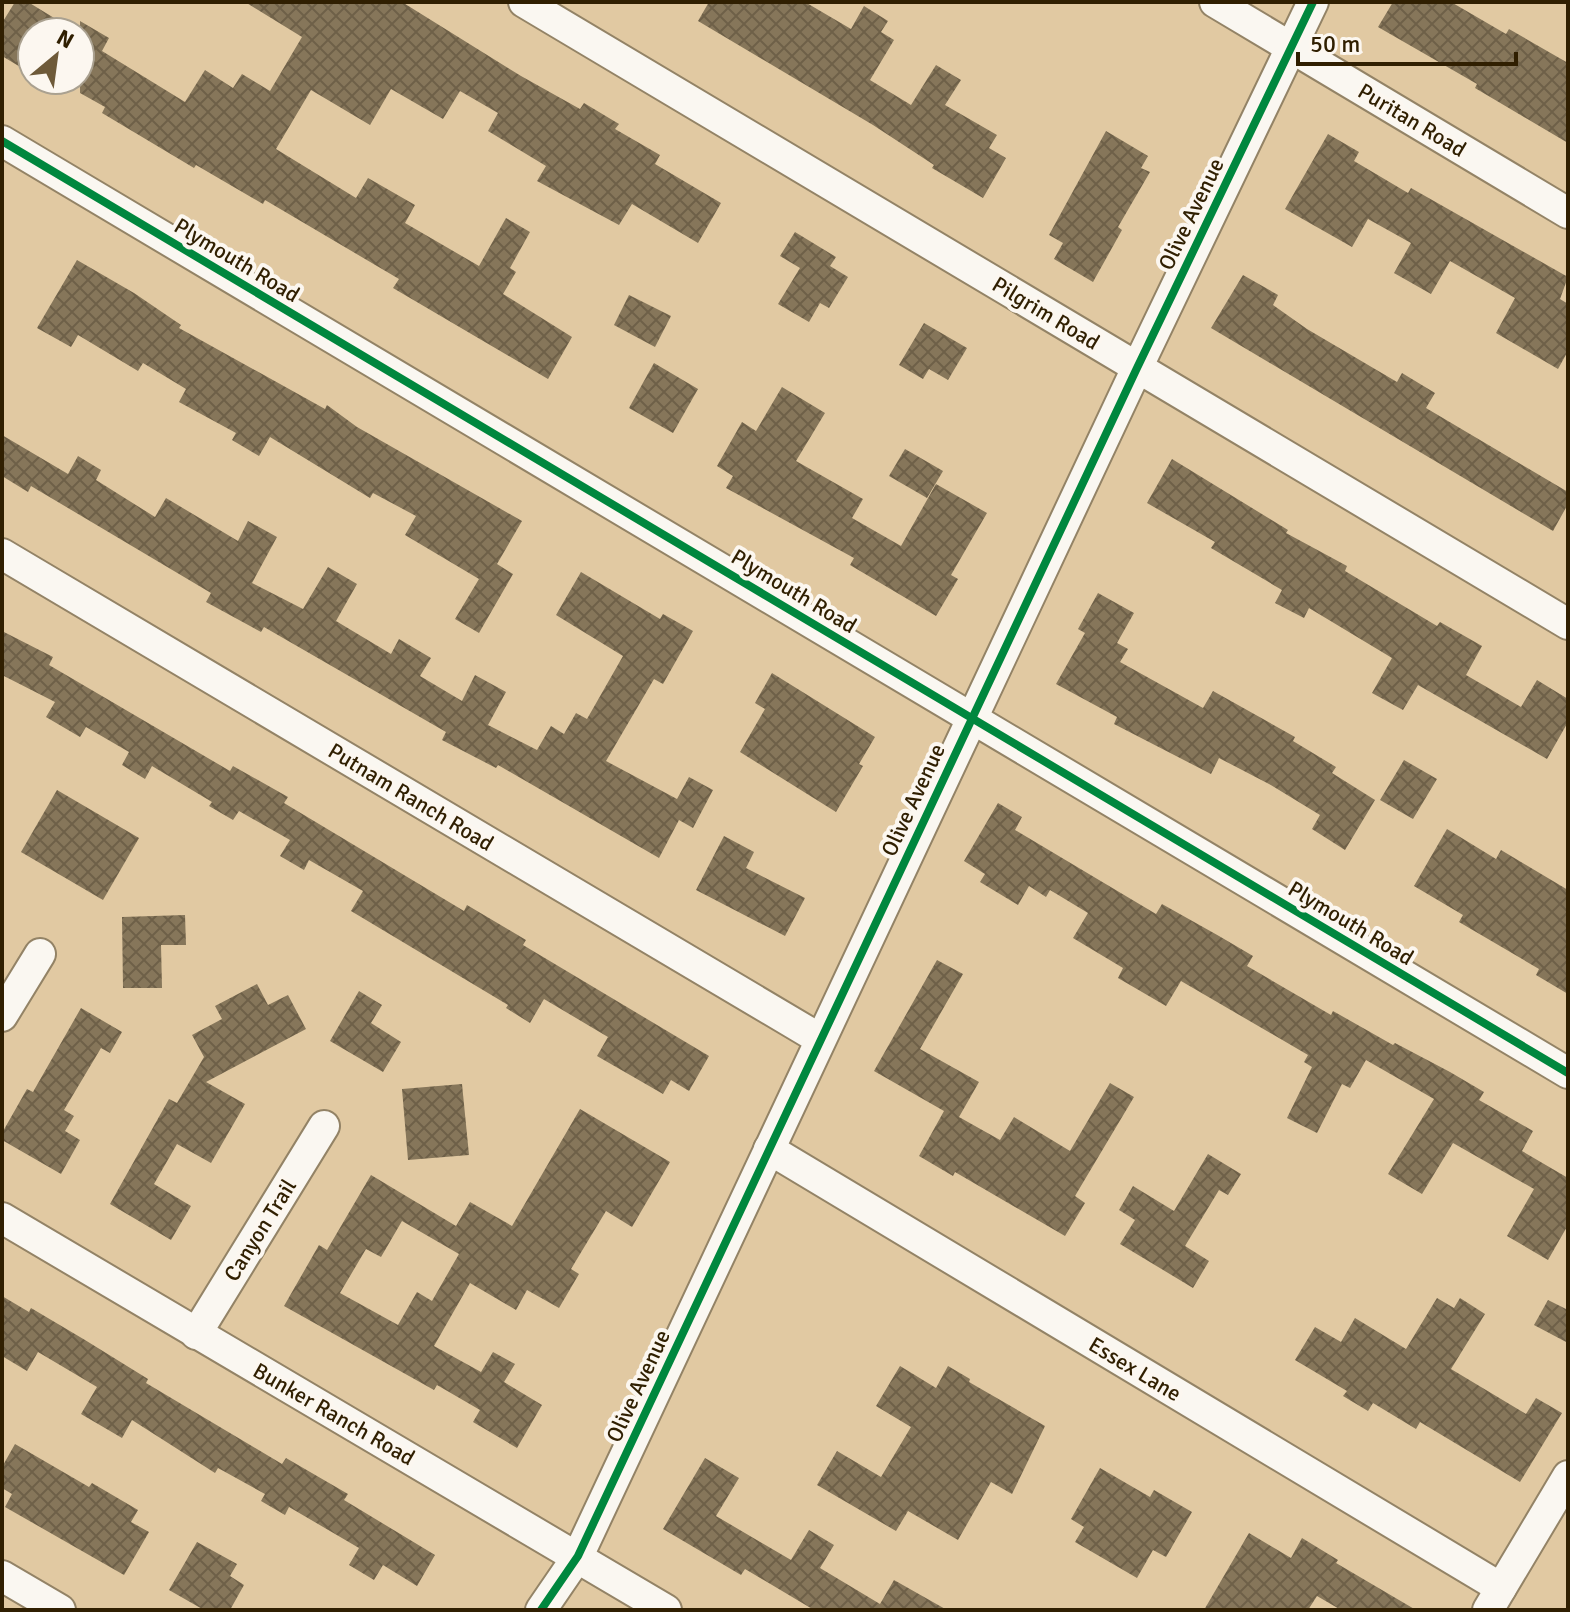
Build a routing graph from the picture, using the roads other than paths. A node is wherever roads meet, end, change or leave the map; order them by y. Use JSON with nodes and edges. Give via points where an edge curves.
{"nodes":[{"id":1,"x":524,"y":2,"type":"edge"},
{"id":2,"x":1215,"y":2,"type":"edge"},
{"id":3,"x":1313,"y":2,"type":"edge"},
{"id":4,"x":1291,"y":47,"type":"junction"},
{"id":5,"x":2,"y":141,"type":"edge"},
{"id":6,"x":1568,"y":213,"type":"edge"},
{"id":7,"x":1137,"y":368,"type":"junction"},
{"id":8,"x":2,"y":554,"type":"edge"},
{"id":9,"x":1568,"y":624,"type":"edge"},
{"id":10,"x":972,"y":718,"type":"junction"},
{"id":11,"x":40,"y":954,"type":"dead end"},
{"id":12,"x":2,"y":1016,"type":"edge"},
{"id":13,"x":820,"y":1039,"type":"junction"},
{"id":14,"x":1568,"y":1073,"type":"edge"},
{"id":15,"x":324,"y":1126,"type":"dead end"},
{"id":16,"x":769,"y":1149,"type":"junction"},
{"id":17,"x":2,"y":1218,"type":"edge"},
{"id":18,"x":196,"y":1334,"type":"junction"},
{"id":19,"x":1568,"y":1476,"type":"edge"},
{"id":20,"x":578,"y":1556,"type":"junction"},
{"id":21,"x":2,"y":1576,"type":"edge"},
{"id":22,"x":1495,"y":1599,"type":"edge"},
{"id":23,"x":60,"y":1610,"type":"edge"},
{"id":24,"x":541,"y":1610,"type":"edge"},
{"id":25,"x":563,"y":1610,"type":"edge"},
{"id":26,"x":666,"y":1610,"type":"edge"}],
"edges":[{"from":1,"to":7,"type":"street","name":"Pilgrim Road"},
{"from":2,"to":4,"type":"street","name":"Puritan Road"},
{"from":3,"to":4,"type":"street","name":"Olive Avenue"},
{"from":4,"to":6,"type":"street","name":"Puritan Road"},
{"from":4,"to":7,"type":"street","name":"Olive Avenue"},
{"from":5,"to":10,"type":"street","name":"Plymouth Road"},
{"from":7,"to":9,"type":"street","name":"Pilgrim Road"},
{"from":7,"to":10,"type":"street","name":"Olive Avenue"},
{"from":8,"to":13,"type":"street","name":"Putnam Ranch Road"},
{"from":10,"to":13,"type":"street","name":"Olive Avenue"},
{"from":10,"to":14,"type":"street","name":"Plymouth Road"},
{"from":11,"to":12,"type":"street"},
{"from":13,"to":16,"type":"street","name":"Olive Avenue"},
{"from":15,"to":18,"type":"street","name":"Canyon Trail"},
{"from":16,"to":20,"type":"street","name":"Olive Avenue"},
{"from":16,"to":22,"type":"street","name":"Essex Lane"},
{"from":17,"to":18,"type":"street","name":"Bunker Ranch Road"},
{"from":18,"to":20,"type":"street","name":"Bunker Ranch Road"},
{"from":19,"to":22,"type":"street"},
{"from":20,"to":24,"type":"street","name":"Olive Avenue"},
{"from":20,"to":25,"type":"street","name":"Olive Avenue"},
{"from":20,"to":26,"type":"street","name":"Bunker Ranch Road"},
{"from":21,"to":23,"type":"street"}]}
